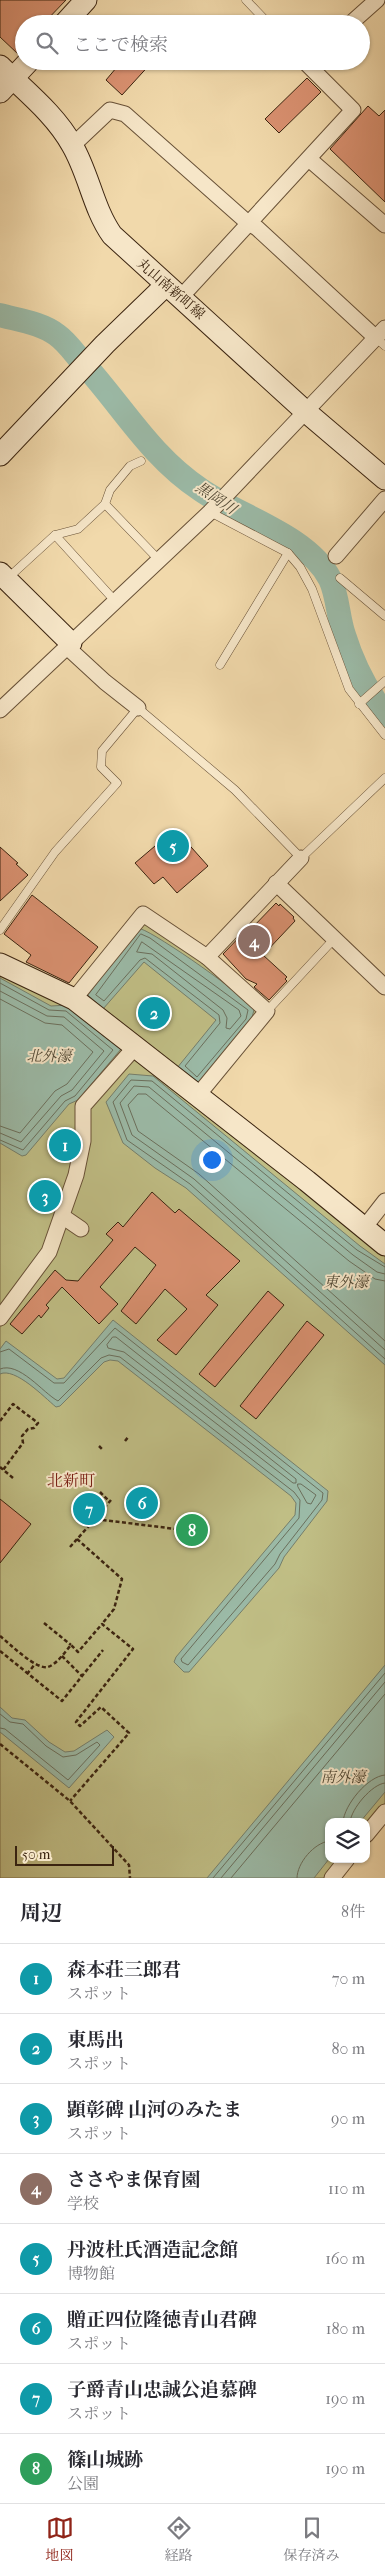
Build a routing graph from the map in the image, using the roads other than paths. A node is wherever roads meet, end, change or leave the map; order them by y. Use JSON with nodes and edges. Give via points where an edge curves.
{"nodes":[{"id":1,"x":86,"y":0,"type":"edge"},
{"id":2,"x":246,"y":0,"type":"edge"},
{"id":3,"x":377,"y":0,"type":"edge"},
{"id":4,"x":72,"y":15,"type":"edge"},
{"id":5,"x":260,"y":15,"type":"edge"},
{"id":6,"x":360,"y":15,"type":"edge"},
{"id":7,"x":16,"y":70,"type":"edge"},
{"id":8,"x":313,"y":70,"type":"edge"},
{"id":9,"x":4,"y":79,"type":"edge"},
{"id":10,"x":72,"y":146,"type":"junction"},
{"id":11,"x":309,"y":159,"type":"junction"},
{"id":12,"x":248,"y":223,"type":"junction"},
{"id":13,"x":385,"y":225,"type":"edge"},
{"id":14,"x":174,"y":291,"type":"junction"},
{"id":15,"x":382,"y":337,"type":"edge"},
{"id":16,"x":305,"y":411,"type":"junction"},
{"id":17,"x":0,"y":455,"type":"edge"},
{"id":18,"x":141,"y":461,"type":"dead end"},
{"id":19,"x":385,"y":480,"type":"edge"},
{"id":20,"x":385,"y":499,"type":"edge"},
{"id":21,"x":105,"y":504,"type":"junction"},
{"id":22,"x":210,"y":512,"type":"junction"},
{"id":23,"x":55,"y":535,"type":"junction"},
{"id":24,"x":288,"y":553,"type":"junction"},
{"id":25,"x":336,"y":556,"type":"dead end"},
{"id":26,"x":159,"y":560,"type":"junction"},
{"id":27,"x":3,"y":576,"type":"edge"},
{"id":28,"x":340,"y":578,"type":"dead end"},
{"id":29,"x":116,"y":601,"type":"junction"},
{"id":30,"x":385,"y":616,"type":"edge"},
{"id":31,"x":69,"y":645,"type":"junction"},
{"id":32,"x":220,"y":665,"type":"dead end"},
{"id":33,"x":384,"y":685,"type":"edge"},
{"id":34,"x":359,"y":704,"type":"junction"},
{"id":35,"x":138,"y":708,"type":"junction"},
{"id":36,"x":0,"y":710,"type":"edge"},
{"id":37,"x":385,"y":735,"type":"edge"},
{"id":38,"x":385,"y":778,"type":"edge"},
{"id":39,"x":301,"y":858,"type":"junction"},
{"id":40,"x":276,"y":883,"type":"junction"},
{"id":41,"x":0,"y":930,"type":"edge"},
{"id":42,"x":334,"y":939,"type":"junction"},
{"id":43,"x":207,"y":957,"type":"junction"},
{"id":44,"x":0,"y":964,"type":"edge"},
{"id":45,"x":385,"y":987,"type":"edge"},
{"id":46,"x":74,"y":999,"type":"junction"},
{"id":47,"x":268,"y":1011,"type":"junction"},
{"id":48,"x":136,"y":1046,"type":"junction"},
{"id":49,"x":198,"y":1095,"type":"junction"},
{"id":50,"x":385,"y":1201,"type":"edge"},
{"id":51,"x":62,"y":1216,"type":"junction"},
{"id":52,"x":364,"y":1228,"type":"junction"},
{"id":53,"x":81,"y":1229,"type":"dead end"},
{"id":54,"x":385,"y":1245,"type":"edge"},
{"id":55,"x":0,"y":1318,"type":"edge"},
{"id":56,"x":385,"y":1812,"type":"edge"},
{"id":57,"x":370,"y":1830,"type":"edge"},
{"id":58,"x":344,"y":1863,"type":"edge"},
{"id":59,"x":332,"y":1878,"type":"edge"}],
"edges":[{"from":1,"to":4,"type":"street"},
{"from":2,"to":5,"type":"lane"},
{"from":3,"to":6,"type":"street"},
{"from":7,"to":9,"type":"street"},
{"from":8,"to":11,"type":"street","via":[[353,110]]},
{"from":9,"to":10,"type":"street","name":"丸山南新町線","via":[[57,122]]},
{"from":10,"to":12,"type":"street","via":[[110,110],[125,114]]},
{"from":10,"to":14,"type":"street","name":"丸山南新町線","via":[[103,223],[138,261]]},
{"from":11,"to":12,"type":"street"},
{"from":11,"to":13,"type":"street"},
{"from":12,"to":14,"type":"street"},
{"from":12,"to":15,"type":"street"},
{"from":14,"to":16,"type":"street","name":"丸山南新町線"},
{"from":14,"to":17,"type":"street","via":[[105,344]]},
{"from":15,"to":16,"type":"street"},
{"from":16,"to":19,"type":"street","name":"丸山南新町線"},
{"from":16,"to":22,"type":"street"},
{"from":18,"to":21,"type":"lane","via":[[130,466],[110,490]]},
{"from":20,"to":25,"type":"street"},
{"from":21,"to":23,"type":"lane","via":[[78,529]]},
{"from":21,"to":26,"type":"lane"},
{"from":22,"to":24,"type":"lane"},
{"from":22,"to":26,"type":"street"},
{"from":23,"to":27,"type":"lane"},
{"from":23,"to":29,"type":"lane"},
{"from":24,"to":32,"type":"lane"},
{"from":24,"to":34,"type":"lane","via":[[312,590],[349,689]]},
{"from":26,"to":29,"type":"street"},
{"from":27,"to":31,"type":"street"},
{"from":28,"to":30,"type":"lane"},
{"from":29,"to":31,"type":"street"},
{"from":31,"to":35,"type":"street","via":[[105,682]]},
{"from":31,"to":36,"type":"street"},
{"from":33,"to":34,"type":"lane"},
{"from":34,"to":37,"type":"lane"},
{"from":35,"to":39,"type":"lane","via":[[235,790]]},
{"from":35,"to":41,"type":"lane","via":[[102,751],[101,767],[117,783],[55,852]]},
{"from":38,"to":39,"type":"lane"},
{"from":39,"to":40,"type":"street"},
{"from":40,"to":42,"type":"street"},
{"from":40,"to":43,"type":"street"},
{"from":42,"to":45,"type":"street"},
{"from":42,"to":47,"type":"lane"},
{"from":43,"to":46,"type":"street","via":[[143,914]]},
{"from":43,"to":47,"type":"street"},
{"from":44,"to":46,"type":"street"},
{"from":46,"to":48,"type":"street"},
{"from":47,"to":49,"type":"street"},
{"from":48,"to":49,"type":"street"},
{"from":48,"to":51,"type":"street","via":[[83,1106],[83,1141]]},
{"from":49,"to":52,"type":"street"},
{"from":50,"to":52,"type":"street"},
{"from":51,"to":53,"type":"street"},
{"from":51,"to":55,"type":"street","via":[[49,1252]]},
{"from":52,"to":54,"type":"street"},
{"from":56,"to":57,"type":"street"},
{"from":58,"to":59,"type":"street"}]}
